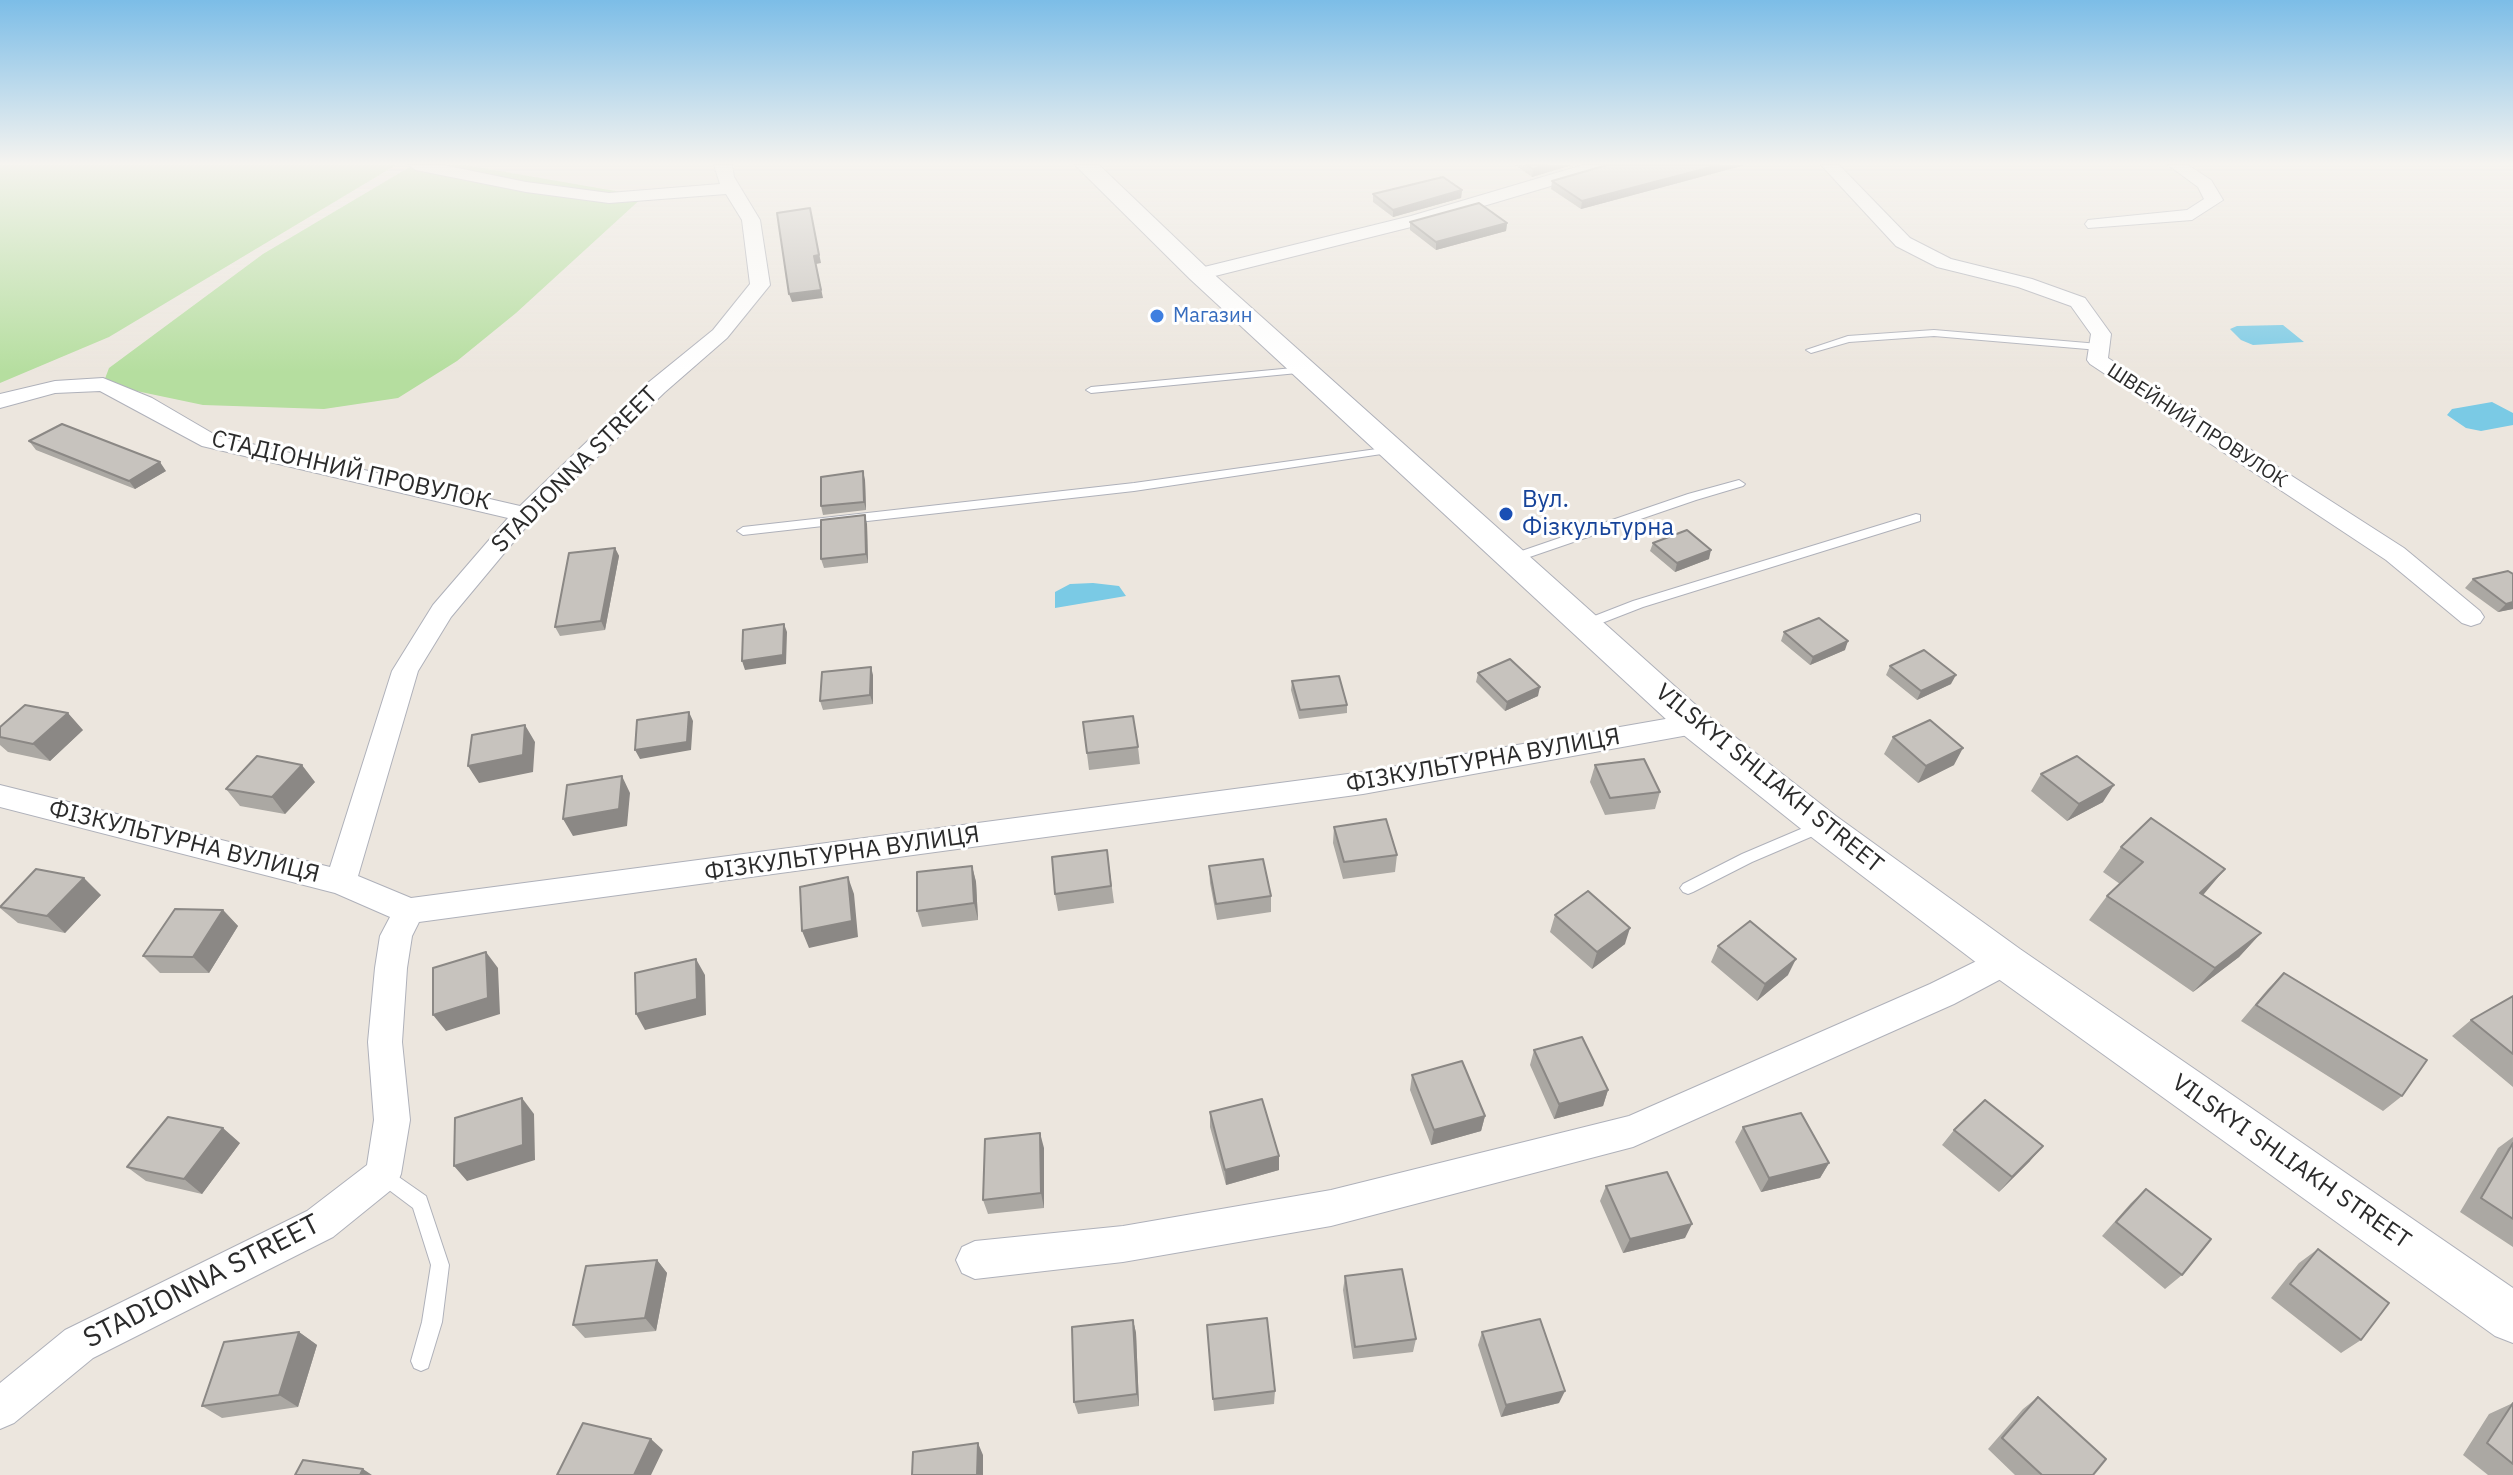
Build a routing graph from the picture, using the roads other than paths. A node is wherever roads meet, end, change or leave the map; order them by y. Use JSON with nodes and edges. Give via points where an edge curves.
{"nodes":[{"id":1,"x":753,"y":234,"type":"edge"},
{"id":2,"x":1160,"y":234,"type":"edge"},
{"id":3,"x":1361,"y":234,"type":"edge"},
{"id":4,"x":1895,"y":234,"type":"edge"},
{"id":5,"x":1199,"y":274,"type":"junction"},
{"id":6,"x":2099,"y":347,"type":"junction"},
{"id":7,"x":1811,"y":350,"type":"dead end"},
{"id":8,"x":1304,"y":370,"type":"junction"},
{"id":9,"x":1091,"y":390,"type":"dead end"},
{"id":10,"x":0,"y":401,"type":"edge"},
{"id":11,"x":1391,"y":450,"type":"junction"},
{"id":12,"x":1739,"y":484,"type":"dead end"},
{"id":13,"x":523,"y":516,"type":"junction"},
{"id":14,"x":1916,"y":518,"type":"dead end"},
{"id":15,"x":743,"y":531,"type":"dead end"},
{"id":16,"x":1511,"y":559,"type":"junction"},
{"id":17,"x":2471,"y":617,"type":"dead end"},
{"id":18,"x":1584,"y":625,"type":"junction"},
{"id":19,"x":1694,"y":724,"type":"junction"},
{"id":20,"x":0,"y":796,"type":"edge"},
{"id":21,"x":1823,"y":826,"type":"junction"},
{"id":22,"x":341,"y":882,"type":"junction"},
{"id":23,"x":1688,"y":888,"type":"dead end"},
{"id":24,"x":409,"y":911,"type":"junction"},
{"id":25,"x":2005,"y":961,"type":"junction"},
{"id":26,"x":383,"y":1174,"type":"junction"},
{"id":27,"x":975,"y":1260,"type":"dead end"},
{"id":28,"x":2513,"y":1318,"type":"edge"},
{"id":29,"x":421,"y":1361,"type":"dead end"},
{"id":30,"x":0,"y":1409,"type":"edge"}],
"edges":[{"from":1,"to":13,"type":"street","name":"STADIONNA STREET","via":[[760,285],[720,334]]},
{"from":2,"to":5,"type":"street","name":"VILSKYI SHLIAKH STREET"},
{"from":3,"to":5,"type":"street"},
{"from":4,"to":6,"type":"street","name":"ШВЕЙНИЙ ПРОВУЛОК","via":[[1944,263],[2078,302],[2101,334]]},
{"from":5,"to":8,"type":"street","name":"VILSKYI SHLIAKH STREET"},
{"from":6,"to":7,"type":"lane","via":[[1934,333],[1848,339]]},
{"from":6,"to":17,"type":"street","name":"ШВЕЙНИЙ ПРОВУЛОК","via":[[2097,360],[2395,554]]},
{"from":8,"to":9,"type":"lane"},
{"from":8,"to":11,"type":"street","name":"VILSKYI SHLIAKH STREET"},
{"from":10,"to":13,"type":"street","name":"СТАДІОННИЙ ПРОВУЛОК","via":[[55,387],[103,384],[210,441]]},
{"from":11,"to":15,"type":"lane","via":[[1134,487]]},
{"from":11,"to":16,"type":"street","name":"VILSKYI SHLIAKH STREET"},
{"from":12,"to":16,"type":"lane"},
{"from":13,"to":22,"type":"street","name":"STADIONNA STREET","via":[[442,611],[405,671]]},
{"from":14,"to":18,"type":"lane"},
{"from":16,"to":18,"type":"street","name":"VILSKYI SHLIAKH STREET"},
{"from":18,"to":19,"type":"street","name":"VILSKYI SHLIAKH STREET"},
{"from":19,"to":21,"type":"street","name":"VILSKYI SHLIAKH STREET"},
{"from":19,"to":24,"type":"street","name":"ФІЗКУЛЬТУРНА ВУЛИЦЯ","via":[[1363,783]]},
{"from":20,"to":22,"type":"street","name":"ФІЗКУЛЬТУРНА ВУЛИЦЯ"},
{"from":21,"to":23,"type":"lane"},
{"from":21,"to":25,"type":"street","name":"VILSKYI SHLIAKH STREET"},
{"from":22,"to":24,"type":"street","name":"ФІЗКУЛЬТУРНА ВУЛИЦЯ"},
{"from":24,"to":26,"type":"street","via":[[396,936],[391,968],[385,1042],[392,1120]]},
{"from":25,"to":27,"type":"street","via":[[1633,1131],[1331,1208],[1123,1244]]},
{"from":25,"to":28,"type":"street","name":"VILSKYI SHLIAKH STREET"},
{"from":26,"to":29,"type":"lane","via":[[420,1202],[440,1265]]},
{"from":26,"to":30,"type":"street","name":"STADIONNA STREET","via":[[320,1224],[79,1344]]}]}
